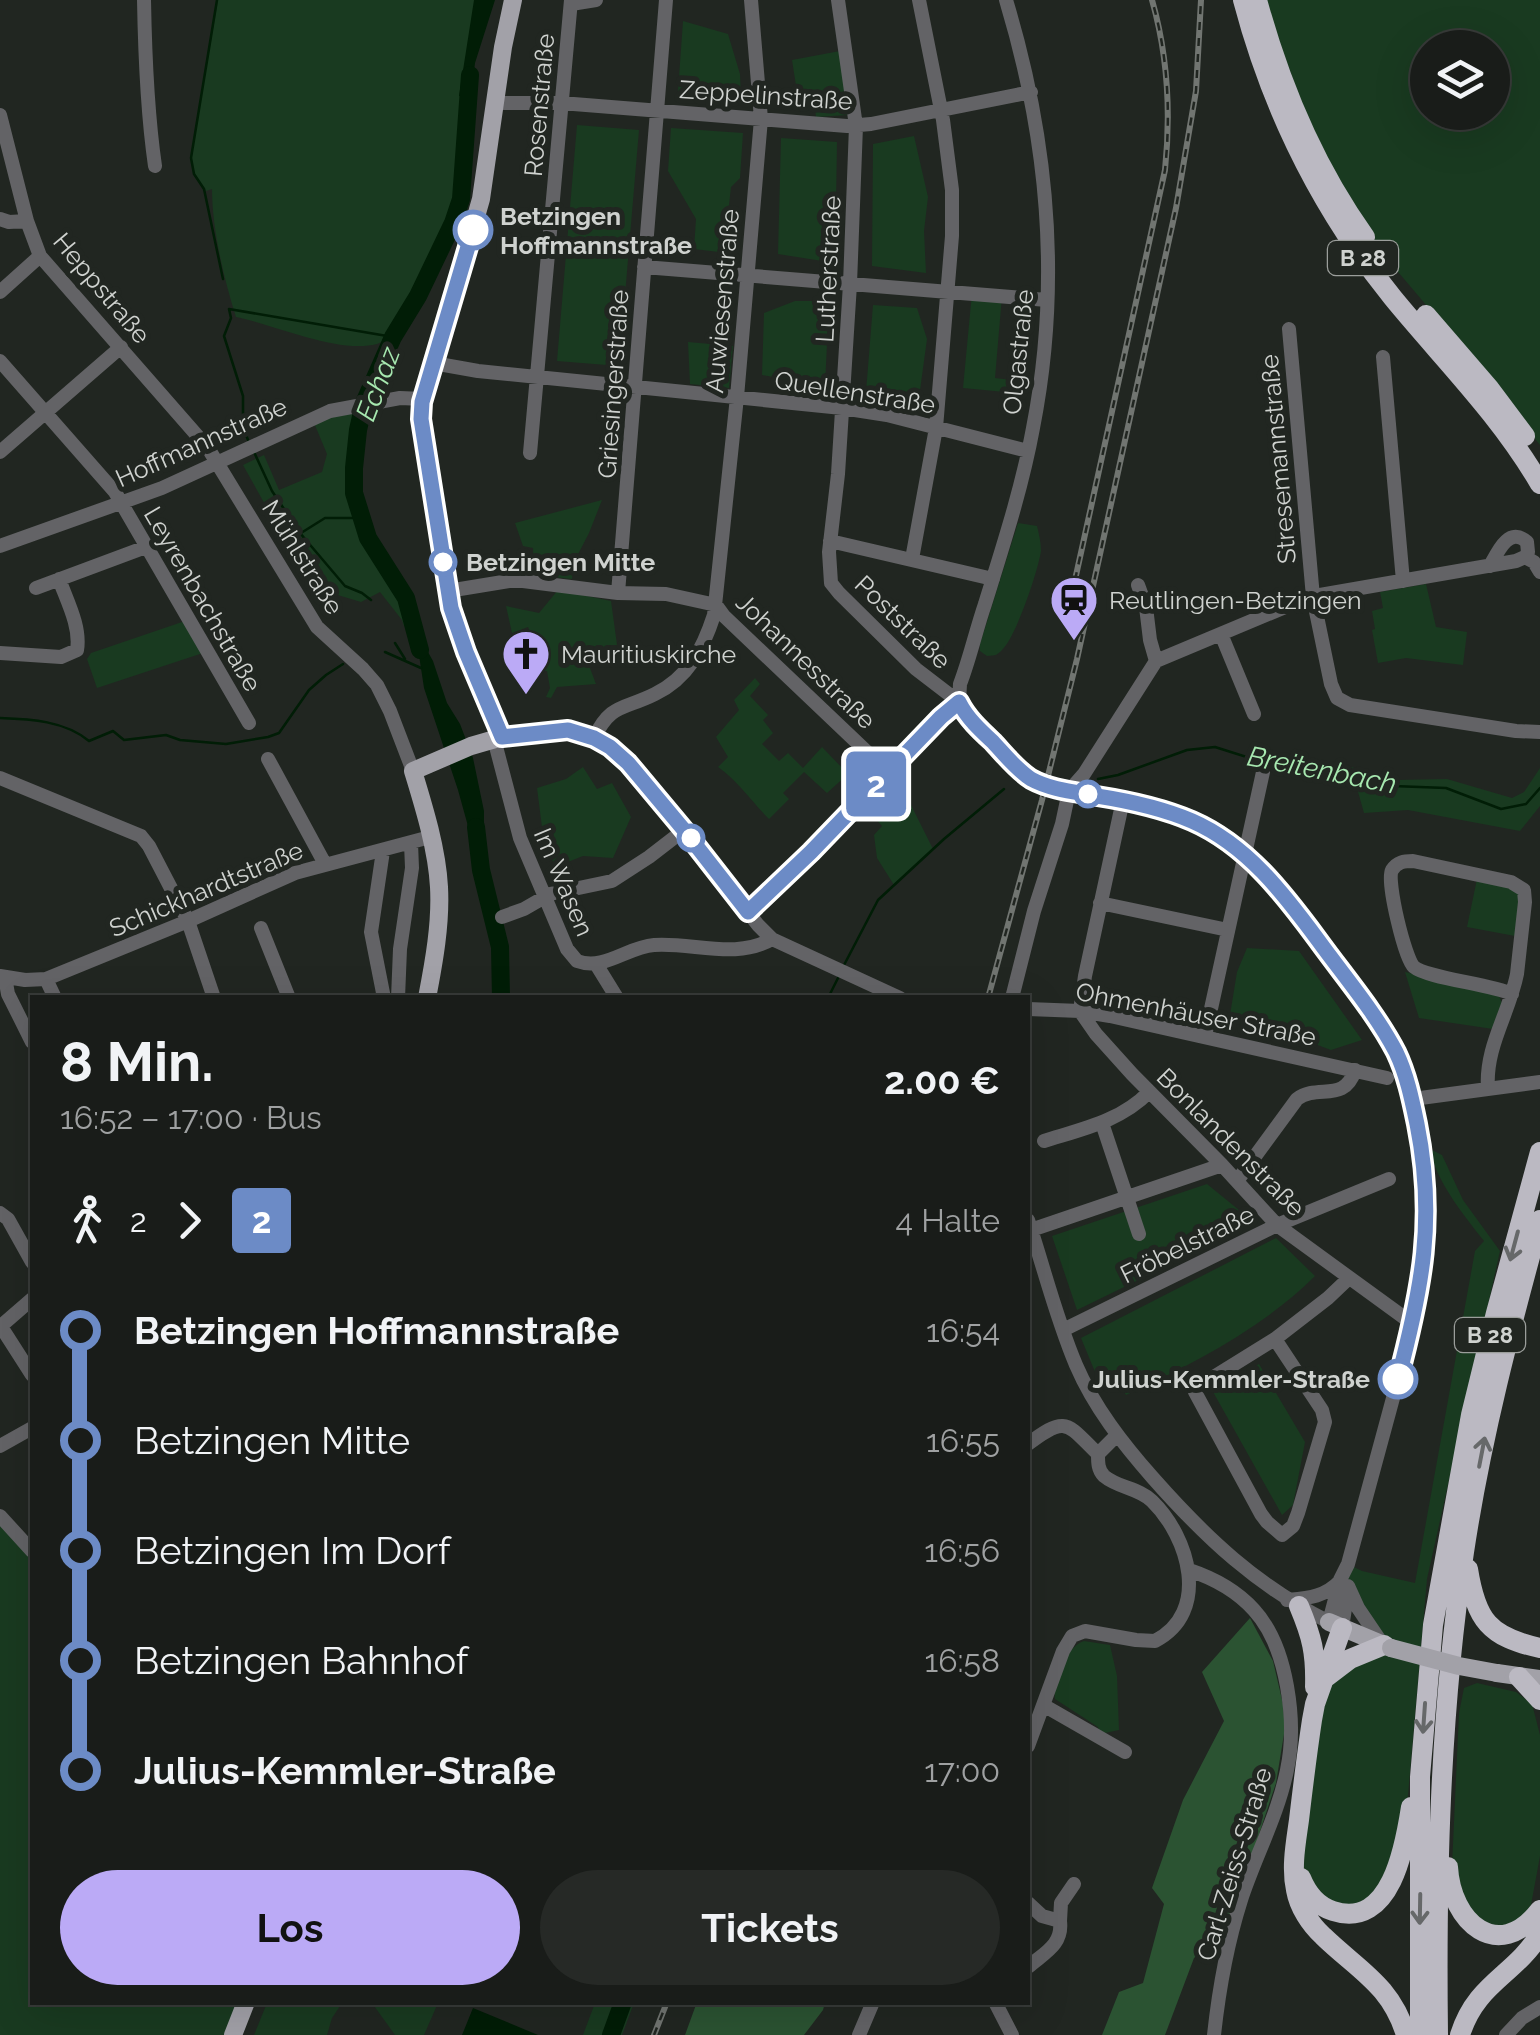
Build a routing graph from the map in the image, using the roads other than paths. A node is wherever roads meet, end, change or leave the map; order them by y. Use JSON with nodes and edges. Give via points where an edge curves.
{"nodes":[{"id":1,"x":144,"y":0,"type":"edge"},
{"id":2,"x":513,"y":0,"type":"edge"},
{"id":3,"x":596,"y":0,"type":"edge"},
{"id":4,"x":666,"y":0,"type":"edge"},
{"id":5,"x":751,"y":0,"type":"edge"},
{"id":6,"x":838,"y":0,"type":"edge"},
{"id":7,"x":918,"y":0,"type":"edge"},
{"id":8,"x":1006,"y":0,"type":"edge"},
{"id":9,"x":1243,"y":0,"type":"edge"},
{"id":10,"x":1257,"y":0,"type":"edge"},
{"id":11,"x":571,"y":2,"type":"edge"},
{"id":12,"x":1031,"y":92,"type":"junction"},
{"id":13,"x":496,"y":102,"type":"junction"},
{"id":14,"x":561,"y":103,"type":"junction"},
{"id":15,"x":657,"y":110,"type":"junction"},
{"id":16,"x":942,"y":110,"type":"junction"},
{"id":17,"x":0,"y":115,"type":"edge"},
{"id":18,"x":761,"y":119,"type":"junction"},
{"id":19,"x":856,"y":126,"type":"junction"},
{"id":20,"x":155,"y":166,"type":"dead end"},
{"id":21,"x":0,"y":219,"type":"edge"},
{"id":22,"x":27,"y":221,"type":"junction"},
{"id":23,"x":40,"y":256,"type":"junction"},
{"id":24,"x":644,"y":268,"type":"junction"},
{"id":25,"x":746,"y":276,"type":"junction"},
{"id":26,"x":850,"y":284,"type":"junction"},
{"id":27,"x":949,"y":291,"type":"junction"},
{"id":28,"x":0,"y":292,"type":"edge"},
{"id":29,"x":1047,"y":300,"type":"junction"},
{"id":30,"x":1290,"y":328,"type":"dead end"},
{"id":31,"x":121,"y":347,"type":"junction"},
{"id":32,"x":1383,"y":357,"type":"dead end"},
{"id":33,"x":0,"y":361,"type":"edge"},
{"id":34,"x":433,"y":364,"type":"junction"},
{"id":35,"x":535,"y":376,"type":"junction"},
{"id":36,"x":634,"y":386,"type":"junction"},
{"id":37,"x":737,"y":397,"type":"junction"},
{"id":38,"x":424,"y":399,"type":"junction"},
{"id":39,"x":842,"y":408,"type":"junction"},
{"id":40,"x":46,"y":411,"type":"junction"},
{"id":41,"x":936,"y":428,"type":"junction"},
{"id":42,"x":1028,"y":451,"type":"junction"},
{"id":43,"x":0,"y":452,"type":"edge"},
{"id":44,"x":530,"y":453,"type":"dead end"},
{"id":45,"x":1540,"y":458,"type":"edge"},
{"id":46,"x":219,"y":463,"type":"junction"},
{"id":47,"x":1540,"y":484,"type":"edge"},
{"id":48,"x":121,"y":503,"type":"junction"},
{"id":49,"x":830,"y":541,"type":"junction"},
{"id":50,"x":0,"y":546,"type":"edge"},
{"id":51,"x":146,"y":547,"type":"junction"},
{"id":52,"x":1525,"y":558,"type":"junction"},
{"id":53,"x":912,"y":559,"type":"junction"},
{"id":54,"x":1490,"y":566,"type":"junction"},
{"id":55,"x":1540,"y":572,"type":"edge"},
{"id":56,"x":992,"y":578,"type":"junction"},
{"id":57,"x":58,"y":579,"type":"junction"},
{"id":58,"x":1403,"y":581,"type":"junction"},
{"id":59,"x":1138,"y":585,"type":"dead end"},
{"id":60,"x":36,"y":588,"type":"dead end"},
{"id":61,"x":448,"y":591,"type":"junction"},
{"id":62,"x":618,"y":592,"type":"junction"},
{"id":63,"x":1313,"y":597,"type":"junction"},
{"id":64,"x":716,"y":605,"type":"junction"},
{"id":65,"x":1221,"y":634,"type":"junction"},
{"id":66,"x":0,"y":653,"type":"edge"},
{"id":67,"x":1156,"y":660,"type":"junction"},
{"id":68,"x":959,"y":702,"type":"junction"},
{"id":69,"x":1254,"y":714,"type":"dead end"},
{"id":70,"x":249,"y":723,"type":"dead end"},
{"id":71,"x":1540,"y":732,"type":"edge"},
{"id":72,"x":498,"y":738,"type":"junction"},
{"id":73,"x":594,"y":738,"type":"junction"},
{"id":74,"x":268,"y":758,"type":"dead end"},
{"id":75,"x":412,"y":771,"type":"junction"},
{"id":76,"x":888,"y":771,"type":"junction"},
{"id":77,"x":1263,"y":772,"type":"dead end"},
{"id":78,"x":0,"y":778,"type":"edge"},
{"id":79,"x":1069,"y":790,"type":"junction"},
{"id":80,"x":1122,"y":800,"type":"junction"},
{"id":81,"x":684,"y":830,"type":"junction"},
{"id":82,"x":430,"y":838,"type":"junction"},
{"id":83,"x":411,"y":842,"type":"junction"},
{"id":84,"x":383,"y":851,"type":"junction"},
{"id":85,"x":1245,"y":856,"type":"junction"},
{"id":86,"x":325,"y":864,"type":"junction"},
{"id":87,"x":544,"y":897,"type":"junction"},
{"id":88,"x":1100,"y":903,"type":"junction"},
{"id":89,"x":748,"y":912,"type":"junction"},
{"id":90,"x":502,"y":918,"type":"dead end"},
{"id":91,"x":188,"y":922,"type":"junction"},
{"id":92,"x":260,"y":928,"type":"dead end"},
{"id":93,"x":1228,"y":930,"type":"junction"},
{"id":94,"x":772,"y":939,"type":"junction"},
{"id":95,"x":596,"y":964,"type":"junction"},
{"id":96,"x":2,"y":977,"type":"edge"},
{"id":97,"x":46,"y":979,"type":"junction"},
{"id":98,"x":1512,"y":994,"type":"junction"},
{"id":99,"x":54,"y":995,"type":"edge"},
{"id":100,"x":213,"y":995,"type":"edge"},
{"id":101,"x":288,"y":995,"type":"edge"},
{"id":102,"x":383,"y":995,"type":"edge"},
{"id":103,"x":398,"y":995,"type":"edge"},
{"id":104,"x":428,"y":995,"type":"edge"},
{"id":105,"x":615,"y":995,"type":"edge"},
{"id":106,"x":893,"y":995,"type":"edge"},
{"id":107,"x":1013,"y":995,"type":"edge"},
{"id":108,"x":1030,"y":1009,"type":"edge"},
{"id":109,"x":1080,"y":1011,"type":"junction"},
{"id":110,"x":1205,"y":1036,"type":"junction"},
{"id":111,"x":30,"y":1038,"type":"edge"},
{"id":112,"x":1355,"y":1070,"type":"junction"},
{"id":113,"x":1388,"y":1078,"type":"dead end"},
{"id":114,"x":1536,"y":1082,"type":"edge"},
{"id":115,"x":1488,"y":1088,"type":"junction"},
{"id":116,"x":1149,"y":1092,"type":"junction"},
{"id":117,"x":1412,"y":1100,"type":"junction"},
{"id":118,"x":1102,"y":1123,"type":"junction"},
{"id":119,"x":1044,"y":1141,"type":"dead end"},
{"id":120,"x":1540,"y":1152,"type":"edge"},
{"id":121,"x":1222,"y":1165,"type":"junction"},
{"id":122,"x":1389,"y":1179,"type":"dead end"},
{"id":123,"x":1237,"y":1181,"type":"junction"},
{"id":124,"x":1128,"y":1198,"type":"junction"},
{"id":125,"x":0,"y":1213,"type":"edge"},
{"id":126,"x":1540,"y":1220,"type":"edge"},
{"id":127,"x":1030,"y":1225,"type":"edge"},
{"id":128,"x":1277,"y":1225,"type":"junction"},
{"id":129,"x":1030,"y":1228,"type":"edge"},
{"id":130,"x":1139,"y":1234,"type":"dead end"},
{"id":131,"x":30,"y":1258,"type":"edge"},
{"id":132,"x":1348,"y":1279,"type":"junction"},
{"id":133,"x":30,"y":1301,"type":"edge"},
{"id":134,"x":1412,"y":1324,"type":"junction"},
{"id":135,"x":0,"y":1325,"type":"edge"},
{"id":136,"x":1063,"y":1330,"type":"junction"},
{"id":137,"x":1275,"y":1339,"type":"junction"},
{"id":138,"x":30,"y":1372,"type":"edge"},
{"id":139,"x":30,"y":1429,"type":"edge"},
{"id":140,"x":1117,"y":1435,"type":"junction"},
{"id":141,"x":1030,"y":1442,"type":"edge"},
{"id":142,"x":0,"y":1446,"type":"edge"},
{"id":143,"x":1098,"y":1454,"type":"junction"},
{"id":144,"x":0,"y":1516,"type":"edge"},
{"id":145,"x":1465,"y":1548,"type":"junction"},
{"id":146,"x":30,"y":1550,"type":"edge"},
{"id":147,"x":1189,"y":1570,"type":"junction"},
{"id":148,"x":1344,"y":1583,"type":"junction"},
{"id":149,"x":1293,"y":1603,"type":"junction"},
{"id":150,"x":1335,"y":1625,"type":"junction"},
{"id":151,"x":1388,"y":1646,"type":"junction"},
{"id":152,"x":1540,"y":1648,"type":"edge"},
{"id":153,"x":1320,"y":1671,"type":"junction"},
{"id":154,"x":1530,"y":1678,"type":"edge"},
{"id":155,"x":1540,"y":1700,"type":"edge"},
{"id":156,"x":1043,"y":1705,"type":"junction"},
{"id":157,"x":1030,"y":1741,"type":"edge"},
{"id":158,"x":1125,"y":1752,"type":"dead end"},
{"id":159,"x":1420,"y":1777,"type":"junction"},
{"id":160,"x":1440,"y":1810,"type":"junction"},
{"id":161,"x":1295,"y":1858,"type":"junction"},
{"id":162,"x":1074,"y":1884,"type":"dead end"},
{"id":163,"x":1030,"y":1905,"type":"edge"},
{"id":164,"x":1540,"y":1910,"type":"edge"},
{"id":165,"x":1060,"y":1921,"type":"junction"},
{"id":166,"x":1540,"y":1934,"type":"edge"},
{"id":167,"x":1030,"y":1965,"type":"edge"},
{"id":168,"x":245,"y":2005,"type":"edge"},
{"id":169,"x":872,"y":2005,"type":"edge"},
{"id":170,"x":997,"y":2005,"type":"edge"},
{"id":171,"x":1540,"y":2007,"type":"edge"},
{"id":172,"x":233,"y":2035,"type":"edge"},
{"id":173,"x":859,"y":2035,"type":"edge"},
{"id":174,"x":1012,"y":2035,"type":"edge"},
{"id":175,"x":1214,"y":2035,"type":"edge"},
{"id":176,"x":1406,"y":2035,"type":"edge"},
{"id":177,"x":1420,"y":2035,"type":"edge"},
{"id":178,"x":1438,"y":2035,"type":"edge"},
{"id":179,"x":1460,"y":2035,"type":"edge"},
{"id":180,"x":1506,"y":2035,"type":"edge"}],
"edges":[{"from":1,"to":20,"type":"street"},
{"from":2,"to":13,"type":"main road"},
{"from":3,"to":11,"type":"street"},
{"from":4,"to":15,"type":"street","name":"Griesingerstraße"},
{"from":5,"to":18,"type":"street","name":"Auwiesenstraße"},
{"from":6,"to":19,"type":"street","name":"Lutherstraße"},
{"from":7,"to":16,"type":"street"},
{"from":8,"to":12,"type":"street","name":"Olgastraße"},
{"from":9,"to":47,"type":"highway","number":"B 28","via":[[1276,104],[1328,206]]},
{"from":10,"to":45,"type":"highway","number":"B 28","via":[[1290,102],[1349,214]]},
{"from":11,"to":14,"type":"street","name":"Rosenstraße"},
{"from":12,"to":16,"type":"street","name":"Zeppelinstraße"},
{"from":12,"to":29,"type":"street","name":"Olgastraße","via":[[1046,206]]},
{"from":13,"to":14,"type":"street","name":"Zeppelinstraße"},
{"from":13,"to":34,"type":"main road","via":[[481,199]]},
{"from":14,"to":15,"type":"street","name":"Zeppelinstraße"},
{"from":14,"to":35,"type":"street","name":"Rosenstraße"},
{"from":15,"to":18,"type":"street","name":"Zeppelinstraße"},
{"from":15,"to":24,"type":"street","name":"Griesingerstraße"},
{"from":16,"to":19,"type":"street","name":"Zeppelinstraße"},
{"from":16,"to":27,"type":"street","via":[[952,190]]},
{"from":17,"to":22,"type":"street","name":"Heppstraße"},
{"from":18,"to":19,"type":"street","name":"Zeppelinstraße"},
{"from":18,"to":25,"type":"street","name":"Auwiesenstraße"},
{"from":19,"to":26,"type":"street","name":"Lutherstraße"},
{"from":21,"to":22,"type":"street"},
{"from":22,"to":23,"type":"street","name":"Heppstraße"},
{"from":23,"to":28,"type":"street"},
{"from":23,"to":31,"type":"street","name":"Heppstraße"},
{"from":24,"to":25,"type":"street"},
{"from":24,"to":36,"type":"street","name":"Griesingerstraße"},
{"from":25,"to":26,"type":"street"},
{"from":25,"to":37,"type":"street","name":"Auwiesenstraße"},
{"from":26,"to":27,"type":"street"},
{"from":26,"to":39,"type":"street","name":"Lutherstraße"},
{"from":27,"to":29,"type":"street"},
{"from":27,"to":41,"type":"street"},
{"from":29,"to":42,"type":"street","name":"Olgastraße"},
{"from":30,"to":63,"type":"street","name":"Stresemannstraße"},
{"from":31,"to":40,"type":"street"},
{"from":31,"to":46,"type":"street","name":"Heppstraße"},
{"from":32,"to":58,"type":"street"},
{"from":33,"to":40,"type":"street","name":"Leyrenbachstraße"},
{"from":34,"to":35,"type":"street","name":"Quellenstraße"},
{"from":34,"to":38,"type":"main road"},
{"from":35,"to":36,"type":"street","name":"Quellenstraße"},
{"from":35,"to":44,"type":"street","name":"Rosenstraße"},
{"from":36,"to":37,"type":"street","name":"Quellenstraße"},
{"from":36,"to":62,"type":"street","name":"Griesingerstraße"},
{"from":37,"to":39,"type":"street","name":"Quellenstraße"},
{"from":37,"to":64,"type":"street","name":"Auwiesenstraße"},
{"from":38,"to":46,"type":"street","name":"Hoffmannstraße","via":[[343,407]]},
{"from":38,"to":61,"type":"main road","via":[[422,425]]},
{"from":39,"to":41,"type":"street","name":"Quellenstraße"},
{"from":39,"to":49,"type":"street","name":"Lutherstraße"},
{"from":40,"to":43,"type":"street"},
{"from":40,"to":48,"type":"street","name":"Leyrenbachstraße"},
{"from":41,"to":42,"type":"street","name":"Quellenstraße"},
{"from":41,"to":53,"type":"street"},
{"from":42,"to":56,"type":"street","name":"Olgastraße"},
{"from":46,"to":48,"type":"street","name":"Hoffmannstraße"},
{"from":46,"to":75,"type":"street","name":"Mühlstraße","via":[[318,626],[381,692]]},
{"from":48,"to":50,"type":"street","name":"Hoffmannstraße"},
{"from":48,"to":51,"type":"street","name":"Leyrenbachstraße"},
{"from":49,"to":53,"type":"street"},
{"from":49,"to":68,"type":"street","name":"Poststraße","via":[[834,588]]},
{"from":51,"to":57,"type":"street"},
{"from":51,"to":70,"type":"street","name":"Leyrenbachstraße"},
{"from":52,"to":54,"type":"street"},
{"from":52,"to":54,"type":"street","via":[[1527,542],[1514,536]]},
{"from":52,"to":55,"type":"street"},
{"from":53,"to":56,"type":"street"},
{"from":54,"to":58,"type":"street"},
{"from":56,"to":68,"type":"street","name":"Olgastraße"},
{"from":57,"to":60,"type":"street"},
{"from":57,"to":66,"type":"street","via":[[77,650],[61,656]]},
{"from":58,"to":63,"type":"street"},
{"from":59,"to":67,"type":"street"},
{"from":61,"to":62,"type":"street","name":"Johannesstraße","via":[[509,581]]},
{"from":61,"to":72,"type":"main road"},
{"from":62,"to":64,"type":"street","name":"Johannesstraße"},
{"from":63,"to":65,"type":"street"},
{"from":63,"to":71,"type":"street","name":"Stresemannstraße","via":[[1341,702]]},
{"from":64,"to":73,"type":"street","name":"Auwiesenstraße","via":[[706,640],[684,674],[609,714]]},
{"from":64,"to":76,"type":"street","name":"Johannesstraße"},
{"from":65,"to":67,"type":"street"},
{"from":65,"to":69,"type":"street"},
{"from":67,"to":79,"type":"street"},
{"from":68,"to":76,"type":"street"},
{"from":68,"to":79,"type":"street","name":"Poststraße","via":[[1020,770]]},
{"from":72,"to":73,"type":"street","via":[[564,730]]},
{"from":72,"to":75,"type":"main road"},
{"from":72,"to":87,"type":"street","name":"Im Wasen","via":[[520,838]]},
{"from":73,"to":81,"type":"street","via":[[628,763]]},
{"from":74,"to":86,"type":"street"},
{"from":75,"to":82,"type":"main road"},
{"from":76,"to":89,"type":"street"},
{"from":77,"to":85,"type":"street"},
{"from":78,"to":91,"type":"street","via":[[141,836]]},
{"from":79,"to":80,"type":"street"},
{"from":79,"to":107,"type":"street"},
{"from":80,"to":85,"type":"street","via":[[1196,823]]},
{"from":80,"to":88,"type":"street"},
{"from":81,"to":87,"type":"street","via":[[612,880]]},
{"from":81,"to":89,"type":"street"},
{"from":82,"to":83,"type":"street","name":"Schickhardtstraße"},
{"from":82,"to":104,"type":"main road","via":[[440,897]]},
{"from":83,"to":84,"type":"street","name":"Schickhardtstraße"},
{"from":83,"to":103,"type":"street"},
{"from":84,"to":86,"type":"street","name":"Schickhardtstraße"},
{"from":84,"to":102,"type":"street","via":[[371,938]]},
{"from":85,"to":93,"type":"street"},
{"from":85,"to":117,"type":"street","via":[[1286,899],[1382,1028]]},
{"from":86,"to":91,"type":"street","name":"Schickhardtstraße"},
{"from":87,"to":90,"type":"street"},
{"from":87,"to":95,"type":"street","name":"Im Wasen","via":[[571,956]]},
{"from":88,"to":93,"type":"street"},
{"from":88,"to":109,"type":"street"},
{"from":89,"to":94,"type":"street"},
{"from":91,"to":97,"type":"street","name":"Schickhardtstraße"},
{"from":91,"to":100,"type":"street"},
{"from":92,"to":101,"type":"street"},
{"from":93,"to":110,"type":"street"},
{"from":94,"to":95,"type":"street","name":"Im Wasen","via":[[747,948],[647,946]]},
{"from":94,"to":106,"type":"street"},
{"from":95,"to":105,"type":"street"},
{"from":96,"to":97,"type":"street","name":"Schickhardtstraße"},
{"from":96,"to":111,"type":"street"},
{"from":97,"to":99,"type":"street"},
{"from":98,"to":98,"type":"street","via":[[1524,890],[1412,861],[1395,866],[1391,885],[1412,965]]},
{"from":98,"to":115,"type":"street","via":[[1489,1055]]},
{"from":108,"to":109,"type":"street","name":"Ohmenhäuser Straße"},
{"from":109,"to":110,"type":"street","name":"Ohmenhäuser Straße"},
{"from":109,"to":116,"type":"street","name":"Bonlandenstraße"},
{"from":110,"to":112,"type":"street","name":"Ohmenhäuser Straße"},
{"from":112,"to":113,"type":"street","name":"Ohmenhäuser Straße"},
{"from":112,"to":123,"type":"street","via":[[1344,1088],[1296,1099]]},
{"from":114,"to":115,"type":"street"},
{"from":115,"to":117,"type":"street"},
{"from":116,"to":118,"type":"street"},
{"from":116,"to":121,"type":"street","name":"Bonlandenstraße"},
{"from":117,"to":134,"type":"street","via":[[1428,1217]]},
{"from":118,"to":119,"type":"street"},
{"from":118,"to":124,"type":"street"},
{"from":120,"to":159,"type":"highway","number":"B 28","one_way":true,"via":[[1460,1468],[1433,1625]]},
{"from":121,"to":123,"type":"street","name":"Bonlandenstraße"},
{"from":121,"to":124,"type":"street"},
{"from":122,"to":128,"type":"street","name":"Fröbelstraße"},
{"from":123,"to":128,"type":"street","name":"Bonlandenstraße"},
{"from":124,"to":127,"type":"street"},
{"from":124,"to":130,"type":"street"},
{"from":125,"to":131,"type":"street"},
{"from":145,"to":126,"type":"highway","number":"B 28","one_way":true,"via":[[1494,1396]]},
{"from":128,"to":132,"type":"street","name":"Bonlandenstraße"},
{"from":128,"to":136,"type":"street","name":"Fröbelstraße"},
{"from":129,"to":136,"type":"street"},
{"from":132,"to":134,"type":"street","name":"Bonlandenstraße"},
{"from":132,"to":137,"type":"street"},
{"from":133,"to":135,"type":"street"},
{"from":134,"to":148,"type":"street"},
{"from":135,"to":138,"type":"street"},
{"from":136,"to":140,"type":"street","via":[[1082,1378]]},
{"from":137,"to":137,"type":"street","via":[[1195,1392],[1261,1514],[1285,1535],[1298,1514],[1325,1422]]},
{"from":139,"to":142,"type":"street"},
{"from":140,"to":143,"type":"street"},
{"from":140,"to":149,"type":"street","via":[[1204,1534]]},
{"from":141,"to":143,"type":"street","via":[[1062,1426]]},
{"from":143,"to":147,"type":"street","via":[[1104,1476],[1162,1512]]},
{"from":144,"to":146,"type":"street"},
{"from":145,"to":152,"type":"highway","number":"B 28","via":[[1483,1619],[1502,1636]]},
{"from":145,"to":160,"type":"highway","number":"B 28"},
{"from":147,"to":156,"type":"street","via":[[1185,1605],[1170,1630],[1150,1642],[1076,1633]]},
{"from":147,"to":175,"type":"street","name":"Carl-Zeiss-Straße","via":[[1256,1611],[1274,1643],[1292,1722],[1286,1774],[1234,1925]]},
{"from":148,"to":149,"type":"street"},
{"from":148,"to":150,"type":"street"},
{"from":148,"to":151,"type":"street"},
{"from":149,"to":150,"type":"street"},
{"from":149,"to":153,"type":"highway"},
{"from":150,"to":151,"type":"main road"},
{"from":150,"to":153,"type":"highway"},
{"from":151,"to":153,"type":"highway"},
{"from":151,"to":154,"type":"main road","bridge":true},
{"from":153,"to":161,"type":"highway"},
{"from":154,"to":155,"type":"highway"},
{"from":156,"to":157,"type":"street"},
{"from":156,"to":158,"type":"street"},
{"from":159,"to":161,"type":"highway","via":[[1396,1871],[1370,1906],[1347,1913],[1325,1908],[1308,1892]]},
{"from":159,"to":177,"type":"highway","number":"B 28","one_way":true},
{"from":160,"to":164,"type":"highway","number":"B 28","via":[[1450,1888],[1468,1922],[1484,1932],[1508,1933]]},
{"from":160,"to":178,"type":"highway","number":"B 28"},
{"from":161,"to":176,"type":"highway","via":[[1296,1894],[1308,1918],[1384,1991]]},
{"from":162,"to":165,"type":"street","via":[[1061,1903]]},
{"from":163,"to":165,"type":"street"},
{"from":165,"to":167,"type":"street","via":[[1058,1941]]},
{"from":166,"to":179,"type":"highway","via":[[1475,2001]]},
{"from":168,"to":172,"type":"main road"},
{"from":169,"to":173,"type":"street"},
{"from":170,"to":174,"type":"street"},
{"from":171,"to":180,"type":"street"}]}
